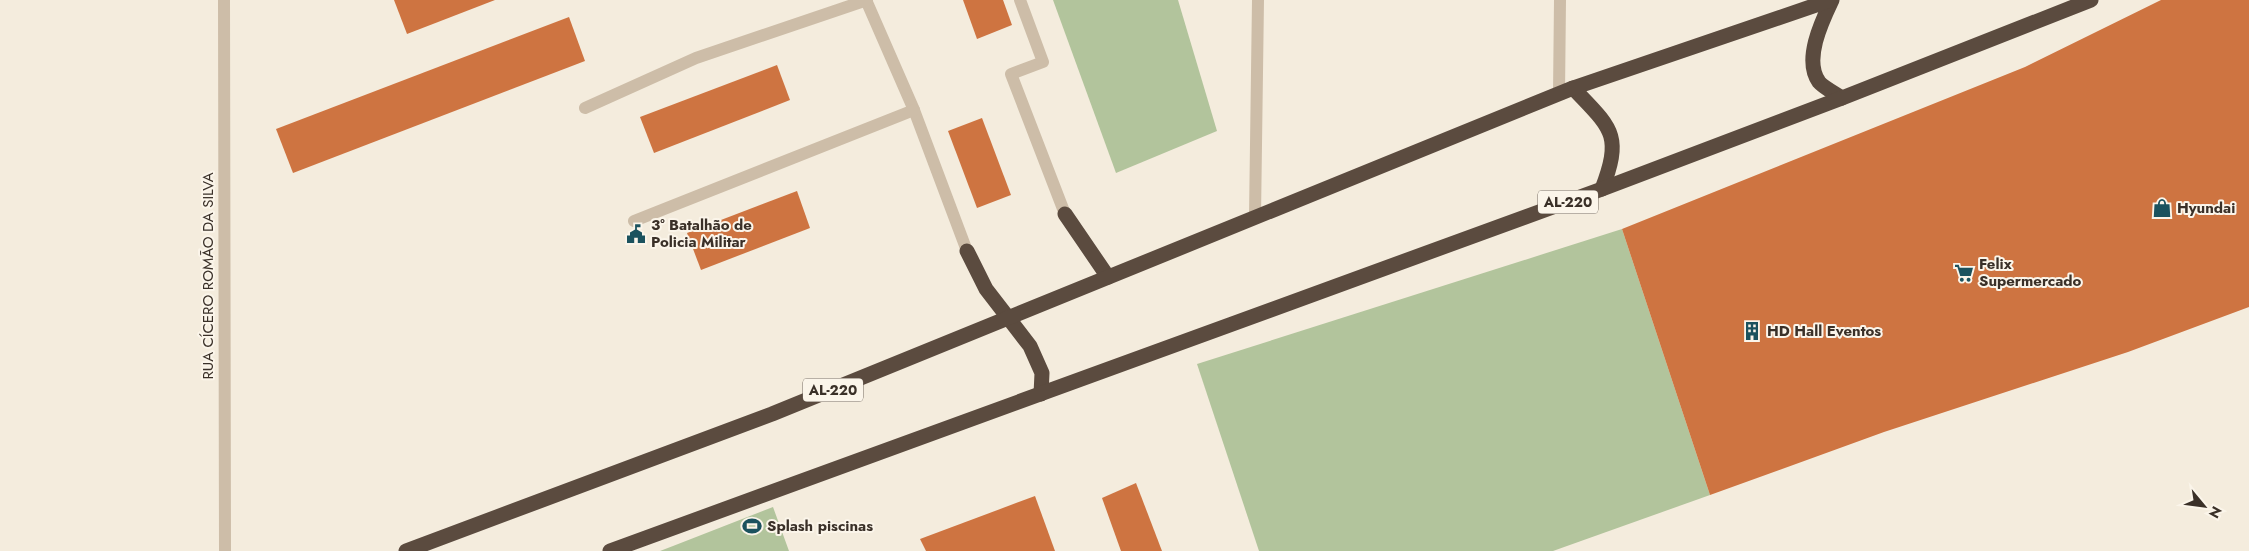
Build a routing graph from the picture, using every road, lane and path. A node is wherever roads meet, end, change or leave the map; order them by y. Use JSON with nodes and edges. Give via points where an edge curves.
{"nodes":[{"id":1,"x":224,"y":0,"type":"edge"},
{"id":2,"x":867,"y":0,"type":"edge"},
{"id":3,"x":1020,"y":0,"type":"edge"},
{"id":4,"x":1258,"y":0,"type":"edge"},
{"id":5,"x":1560,"y":0,"type":"edge"},
{"id":6,"x":1832,"y":0,"type":"edge"},
{"id":7,"x":2091,"y":0,"type":"edge"},
{"id":8,"x":1566,"y":91,"type":"junction"},
{"id":9,"x":1842,"y":98,"type":"junction"},
{"id":10,"x":586,"y":108,"type":"dead end"},
{"id":11,"x":914,"y":110,"type":"junction"},
{"id":12,"x":1602,"y":189,"type":"junction"},
{"id":13,"x":1065,"y":214,"type":"joint"},
{"id":14,"x":1255,"y":217,"type":"junction"},
{"id":15,"x":634,"y":221,"type":"dead end"},
{"id":16,"x":967,"y":251,"type":"joint"},
{"id":17,"x":1108,"y":277,"type":"junction"},
{"id":18,"x":1009,"y":319,"type":"junction"},
{"id":19,"x":1041,"y":394,"type":"junction"},
{"id":20,"x":225,"y":551,"type":"edge"},
{"id":21,"x":406,"y":551,"type":"edge"},
{"id":22,"x":610,"y":551,"type":"edge"}],
"edges":[{"from":1,"to":20,"type":"street","name":"RUA CÍCERO ROMÃO DA SILVA"},
{"from":2,"to":10,"type":"street","via":[[696,58]]},
{"from":2,"to":11,"type":"street"},
{"from":3,"to":13,"type":"street","via":[[1043,62],[1011,74]]},
{"from":4,"to":14,"type":"street"},
{"from":5,"to":8,"type":"street"},
{"from":6,"to":8,"type":"highway","number":"AL-220"},
{"from":6,"to":9,"type":"highway","via":[[1818,28],[1812,69],[1820,83]]},
{"from":7,"to":9,"type":"highway","number":"AL-220"},
{"from":8,"to":12,"type":"highway","via":[[1607,124],[1614,148]]},
{"from":8,"to":14,"type":"highway","number":"AL-220"},
{"from":9,"to":12,"type":"highway","number":"AL-220"},
{"from":11,"to":15,"type":"street"},
{"from":11,"to":16,"type":"street"},
{"from":12,"to":19,"type":"highway","number":"AL-220"},
{"from":13,"to":17,"type":"highway"},
{"from":14,"to":17,"type":"highway","number":"AL-220"},
{"from":16,"to":18,"type":"highway","via":[[986,289]]},
{"from":17,"to":18,"type":"highway","number":"AL-220"},
{"from":18,"to":19,"type":"highway","via":[[1030,346],[1042,373]]},
{"from":18,"to":21,"type":"highway","number":"AL-220","via":[[772,414]]},
{"from":19,"to":22,"type":"highway","number":"AL-220"}]}
